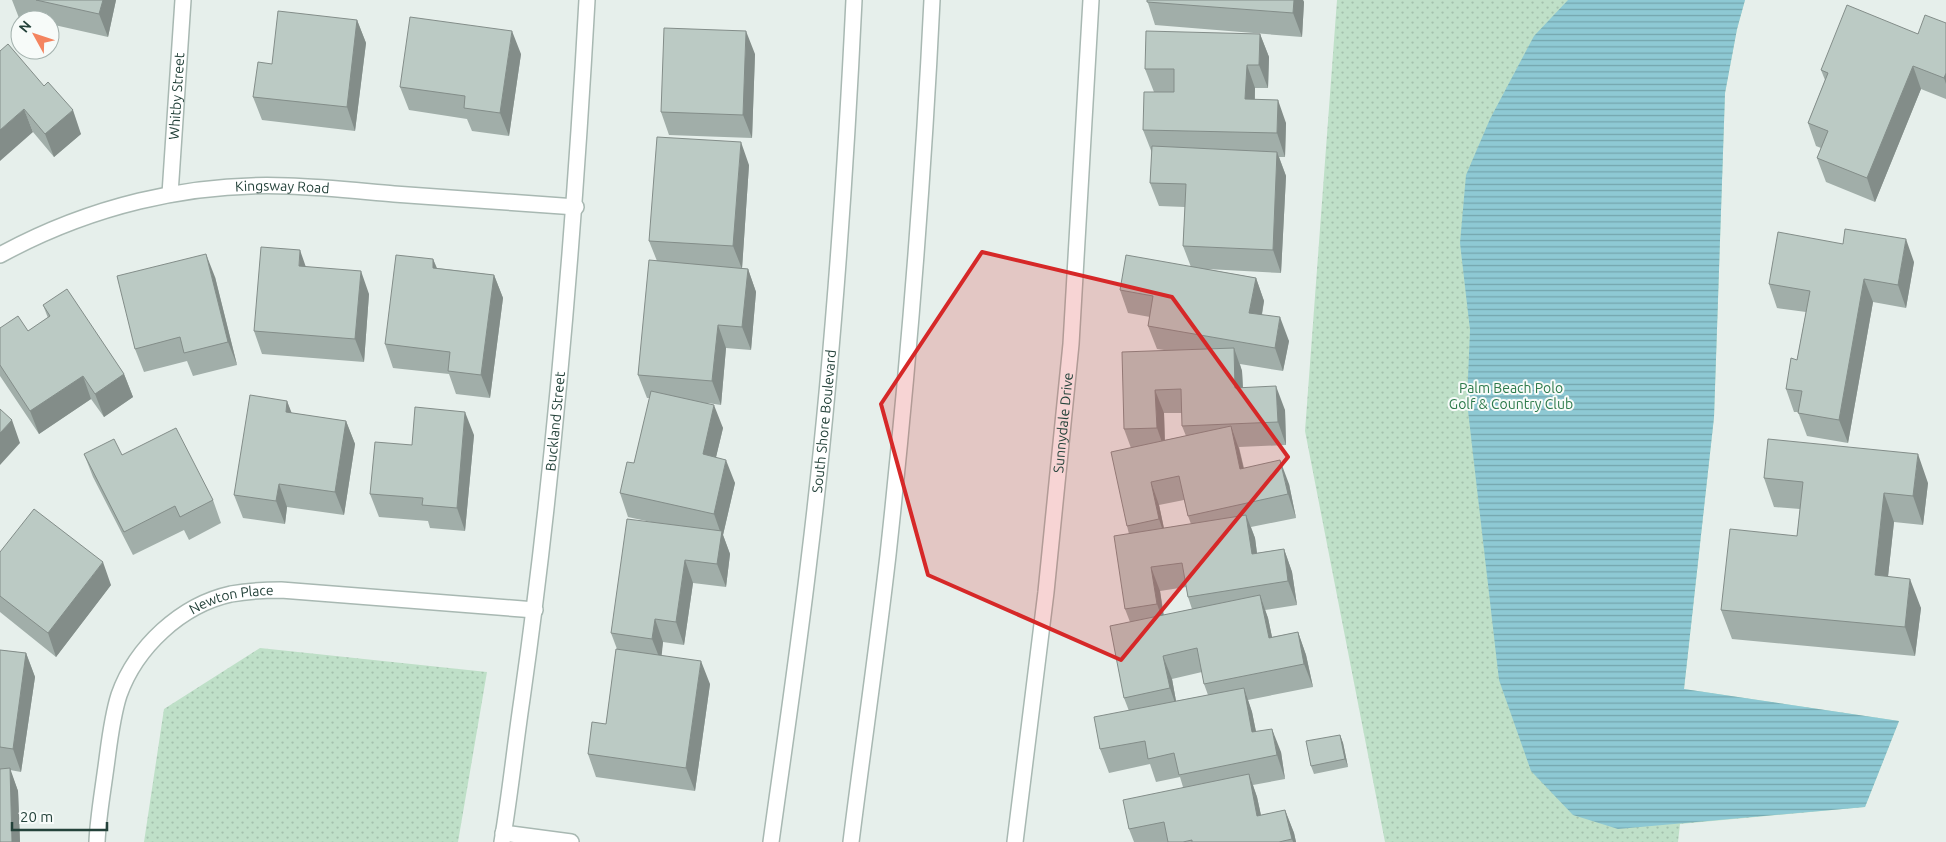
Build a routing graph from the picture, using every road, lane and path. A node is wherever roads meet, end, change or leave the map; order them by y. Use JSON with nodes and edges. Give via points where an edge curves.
{"nodes":[{"id":1,"x":183,"y":0,"type":"edge"},
{"id":2,"x":588,"y":0,"type":"edge"},
{"id":3,"x":854,"y":0,"type":"edge"},
{"id":4,"x":932,"y":0,"type":"edge"},
{"id":5,"x":1091,"y":0,"type":"edge"},
{"id":6,"x":170,"y":194,"type":"junction"},
{"id":7,"x":576,"y":207,"type":"junction"},
{"id":8,"x":0,"y":255,"type":"edge"},
{"id":9,"x":535,"y":610,"type":"junction"},
{"id":10,"x":502,"y":837,"type":"edge"},
{"id":11,"x":97,"y":842,"type":"edge"},
{"id":12,"x":571,"y":842,"type":"edge"},
{"id":13,"x":771,"y":842,"type":"edge"},
{"id":14,"x":851,"y":842,"type":"edge"},
{"id":15,"x":1014,"y":842,"type":"edge"}],
"edges":[{"from":1,"to":6,"type":"street","name":"Whitby Street"},
{"from":2,"to":7,"type":"street","name":"Buckland Street"},
{"from":3,"to":13,"type":"street","name":"South Shore Boulevard","via":[[848,129],[810,559]]},
{"from":4,"to":14,"type":"street","via":[[910,341],[888,557]]},
{"from":5,"to":15,"type":"street","name":"Sunnydale Drive","via":[[1071,344],[1046,592]]},
{"from":6,"to":7,"type":"street","name":"Kingsway Road","via":[[239,186],[288,186]]},
{"from":6,"to":8,"type":"street","name":"Kingsway Road","via":[[97,212],[29,239]]},
{"from":7,"to":9,"type":"street","name":"Buckland Street"},
{"from":9,"to":10,"type":"street","name":"Buckland Street"},
{"from":9,"to":11,"type":"street","name":"Newton Place","via":[[255,590],[230,594],[183,615],[151,643],[130,671],[120,694],[113,719]]},
{"from":10,"to":12,"type":"street"}]}
